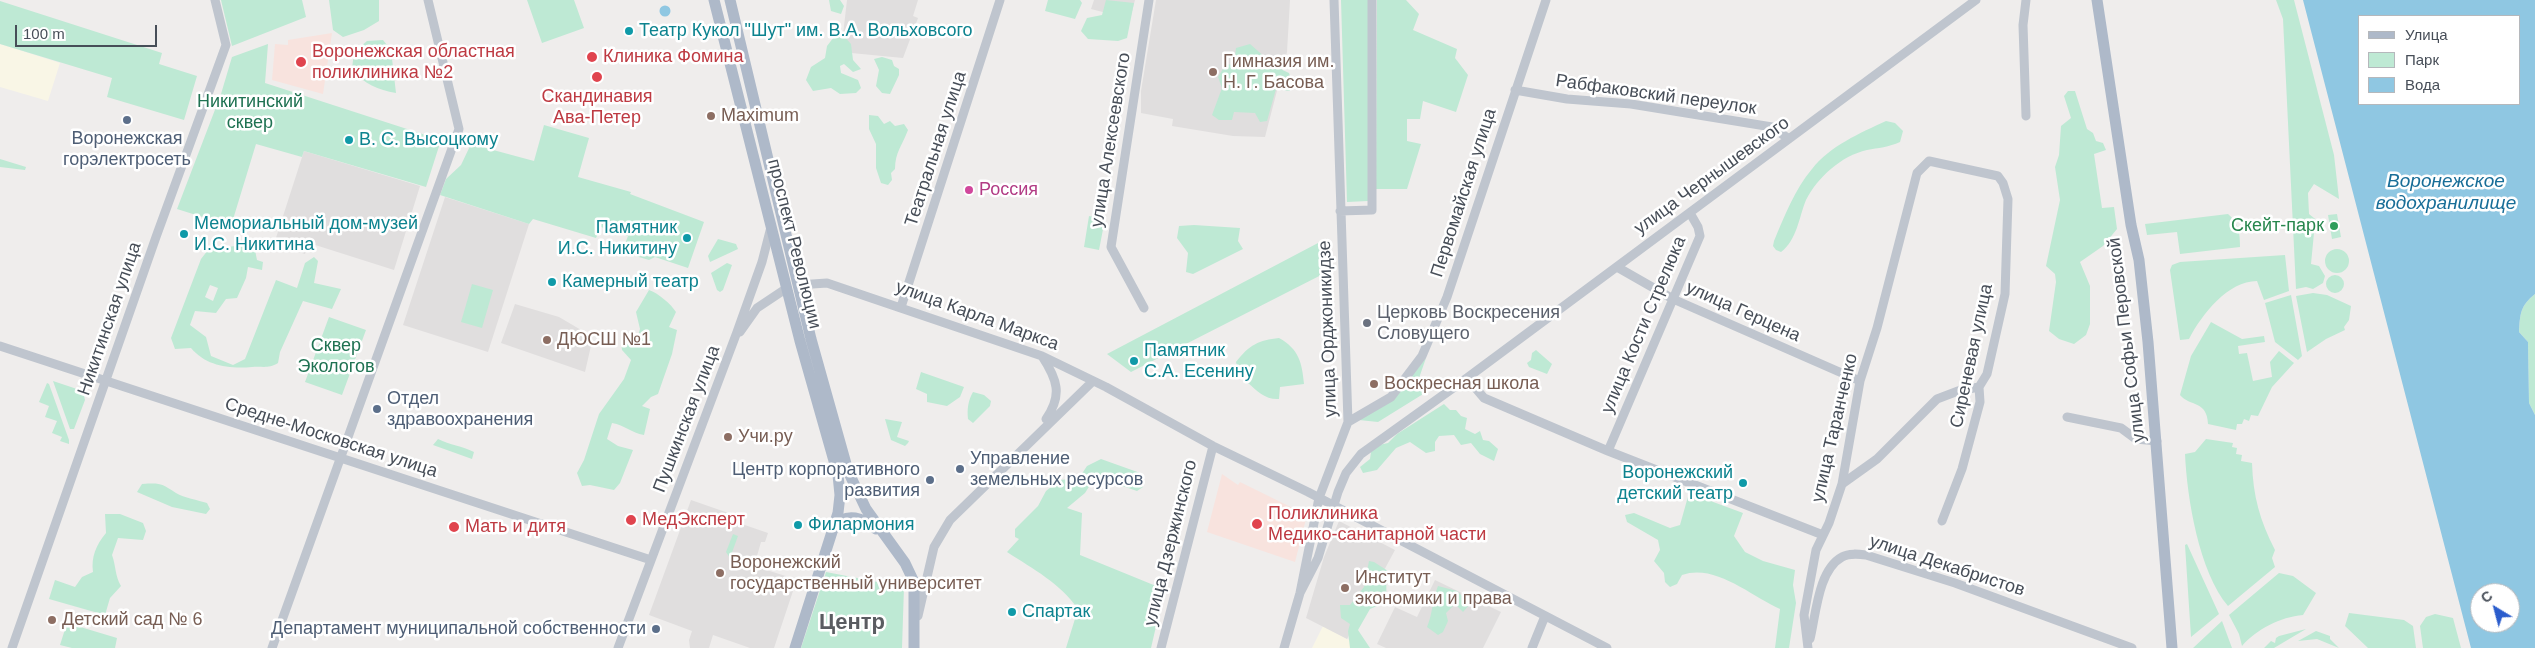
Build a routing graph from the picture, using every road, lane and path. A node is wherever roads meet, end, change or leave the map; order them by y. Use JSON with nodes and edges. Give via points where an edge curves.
{"nodes":[{"id":1,"x":215,"y":0,"type":"edge"},
{"id":2,"x":428,"y":0,"type":"edge"},
{"id":3,"x":714,"y":0,"type":"edge"},
{"id":4,"x":730,"y":0,"type":"edge"},
{"id":5,"x":1000,"y":0,"type":"edge"},
{"id":6,"x":1149,"y":0,"type":"edge"},
{"id":7,"x":1334,"y":0,"type":"edge"},
{"id":8,"x":1372,"y":0,"type":"edge"},
{"id":9,"x":1546,"y":0,"type":"edge"},
{"id":10,"x":1976,"y":0,"type":"edge"},
{"id":11,"x":2026,"y":0,"type":"edge"},
{"id":12,"x":2096,"y":0,"type":"edge"},
{"id":13,"x":1515,"y":90,"type":"junction"},
{"id":14,"x":2026,"y":116,"type":"dead end"},
{"id":15,"x":1789,"y":140,"type":"junction"},
{"id":16,"x":1988,"y":172,"type":"joint"},
{"id":17,"x":1340,"y":211,"type":"junction"},
{"id":18,"x":1690,"y":213,"type":"junction"},
{"id":19,"x":771,"y":227,"type":"junction"},
{"id":20,"x":1617,"y":267,"type":"junction"},
{"id":21,"x":798,"y":285,"type":"junction"},
{"id":22,"x":787,"y":288,"type":"junction"},
{"id":23,"x":1673,"y":299,"type":"junction"},
{"id":24,"x":901,"y":307,"type":"junction"},
{"id":25,"x":1144,"y":308,"type":"dead end"},
{"id":26,"x":733,"y":343,"type":"junction"},
{"id":27,"x":0,"y":346,"type":"edge"},
{"id":28,"x":1042,"y":356,"type":"junction"},
{"id":29,"x":1467,"y":378,"type":"junction"},
{"id":30,"x":1093,"y":381,"type":"junction"},
{"id":31,"x":1860,"y":381,"type":"junction"},
{"id":32,"x":105,"y":382,"type":"junction"},
{"id":33,"x":1980,"y":387,"type":"junction"},
{"id":34,"x":2067,"y":417,"type":"dead end"},
{"id":35,"x":1348,"y":422,"type":"junction"},
{"id":36,"x":1035,"y":436,"type":"junction"},
{"id":37,"x":2158,"y":441,"type":"junction"},
{"id":38,"x":1213,"y":446,"type":"junction"},
{"id":39,"x":1608,"y":451,"type":"junction"},
{"id":40,"x":341,"y":459,"type":"junction"},
{"id":41,"x":1842,"y":484,"type":"junction"},
{"id":42,"x":1321,"y":499,"type":"junction"},
{"id":43,"x":1942,"y":521,"type":"dead end"},
{"id":44,"x":884,"y":535,"type":"junction"},
{"id":45,"x":1823,"y":535,"type":"junction"},
{"id":46,"x":830,"y":538,"type":"junction"},
{"id":47,"x":652,"y":560,"type":"junction"},
{"id":48,"x":1300,"y":594,"type":"junction"},
{"id":49,"x":1546,"y":616,"type":"junction"},
{"id":50,"x":915,"y":628,"type":"junction"},
{"id":51,"x":1808,"y":646,"type":"edge"},
{"id":52,"x":12,"y":648,"type":"edge"},
{"id":53,"x":272,"y":648,"type":"edge"},
{"id":54,"x":618,"y":648,"type":"edge"},
{"id":55,"x":795,"y":648,"type":"edge"},
{"id":56,"x":914,"y":648,"type":"edge"},
{"id":57,"x":1161,"y":648,"type":"edge"},
{"id":58,"x":1284,"y":648,"type":"edge"},
{"id":59,"x":1532,"y":648,"type":"edge"},
{"id":60,"x":1607,"y":648,"type":"edge"},
{"id":61,"x":2132,"y":648,"type":"edge"},
{"id":62,"x":2172,"y":648,"type":"edge"}],
"edges":[{"from":1,"to":32,"type":"street","name":"Никитинская улица","via":[[226,45]]},
{"from":2,"to":40,"type":"street","via":[[459,129]]},
{"from":3,"to":19,"type":"main road","name":"проспект Революции"},
{"from":4,"to":21,"type":"main road","name":"проспект Революции"},
{"from":5,"to":24,"type":"street","name":"Театральная улица"},
{"from":6,"to":25,"type":"street","name":"улица Алексеевского","via":[[1111,247]]},
{"from":7,"to":17,"type":"street","name":"улица Орджоникидзе"},
{"from":8,"to":17,"type":"street","via":[[1372,210]]},
{"from":9,"to":13,"type":"street","name":"Первомайская улица"},
{"from":10,"to":15,"type":"street","name":"улица Чернышевского"},
{"from":11,"to":14,"type":"street","via":[[2023,25]]},
{"from":12,"to":37,"type":"main road","name":"улица Софьи Перовской","via":[[2139,260]]},
{"from":13,"to":15,"type":"street","name":"Рабфаковский переулок","via":[[1567,99],[1631,104],[1772,128]]},
{"from":13,"to":35,"type":"street","name":"Первомайская улица","via":[[1447,297],[1422,356],[1391,397]]},
{"from":15,"to":18,"type":"street","name":"улица Чернышевского"},
{"from":16,"to":31,"type":"street","name":"улица Таранченко","via":[[1929,160],[1917,173]]},
{"from":16,"to":33,"type":"street","name":"Сиреневая улица","via":[[1998,176],[2008,199],[2005,285],[1987,374]]},
{"from":17,"to":35,"type":"street","name":"улица Орджоникидзе"},
{"from":18,"to":20,"type":"street","name":"улица Чернышевского"},
{"from":18,"to":23,"type":"street","name":"улица Кости Стрелюка","via":[[1700,236]]},
{"from":19,"to":22,"type":"main road","name":"проспект Революции"},
{"from":19,"to":26,"type":"street","name":"Пушкинская улица"},
{"from":20,"to":23,"type":"street","name":"улица Герцена"},
{"from":20,"to":29,"type":"street","name":"улица Чернышевского"},
{"from":21,"to":22,"type":"main road","name":"улица Карла Маркса"},
{"from":21,"to":24,"type":"street","name":"улица Карла Маркса","via":[[827,283]]},
{"from":21,"to":44,"type":"main road","name":"проспект Революции","via":[[855,489]]},
{"from":22,"to":26,"type":"street","name":"улица Карла Маркса","via":[[757,308]]},
{"from":22,"to":46,"type":"main road","name":"проспект Революции","via":[[838,475],[838,514]]},
{"from":23,"to":31,"type":"street","name":"улица Герцена"},
{"from":23,"to":39,"type":"street","name":"улица Кости Стрелюка"},
{"from":24,"to":28,"type":"street","name":"улица Карла Маркса"},
{"from":26,"to":47,"type":"street","name":"Пушкинская улица"},
{"from":27,"to":32,"type":"street","name":"Средне-Московская улица"},
{"from":28,"to":30,"type":"street","name":"улица Карла Маркса"},
{"from":28,"to":36,"type":"street","via":[[1057,386],[1054,409]]},
{"from":29,"to":39,"type":"street","via":[[1484,398]]},
{"from":29,"to":48,"type":"street","name":"улица Чернышевского","via":[[1360,454],[1338,492],[1318,558]]},
{"from":30,"to":36,"type":"street"},
{"from":30,"to":38,"type":"street","name":"улица Карла Маркса"},
{"from":31,"to":41,"type":"street","name":"улица Таранченко"},
{"from":32,"to":40,"type":"street","name":"Средне-Московская улица"},
{"from":32,"to":52,"type":"street","name":"Никитинская улица"},
{"from":33,"to":41,"type":"street","name":"Сиреневая улица","via":[[1937,399],[1877,459]]},
{"from":33,"to":43,"type":"street","name":"Сиреневая улица","via":[[1980,402],[1962,469]]},
{"from":34,"to":37,"type":"street","via":[[2121,428],[2136,439]]},
{"from":35,"to":42,"type":"street","name":"улица Орджоникидзе"},
{"from":36,"to":50,"type":"street","via":[[950,520],[942,532],[930,562]]},
{"from":37,"to":62,"type":"main road","name":"улица Софьи Перовской"},
{"from":38,"to":42,"type":"street","name":"улица Карла Маркса"},
{"from":38,"to":57,"type":"street","name":"улица Дзержинского"},
{"from":39,"to":45,"type":"street"},
{"from":40,"to":47,"type":"street","name":"Средне-Московская улица"},
{"from":40,"to":53,"type":"street"},
{"from":41,"to":45,"type":"street","name":"улица Таранченко"},
{"from":42,"to":48,"type":"street","name":"улица Орджоникидзе"},
{"from":42,"to":49,"type":"street","name":"улица Карла Маркса"},
{"from":44,"to":46,"type":"main road","via":[[867,521],[850,517],[838,524]]},
{"from":44,"to":50,"type":"main road","via":[[905,563],[914,582]]},
{"from":45,"to":51,"type":"street","name":"улица Таранченко","via":[[1816,550],[1804,614]]},
{"from":46,"to":55,"type":"main road","name":"проспект Революции"},
{"from":47,"to":54,"type":"street","name":"Пушкинская улица"},
{"from":48,"to":58,"type":"street","name":"улица Орджоникидзе"},
{"from":49,"to":59,"type":"street"},
{"from":49,"to":60,"type":"street"},
{"from":50,"to":56,"type":"main road"},
{"from":51,"to":61,"type":"street","name":"улица Декабристов","via":[[1824,579],[1835,563],[1854,554],[1955,583]]}]}
